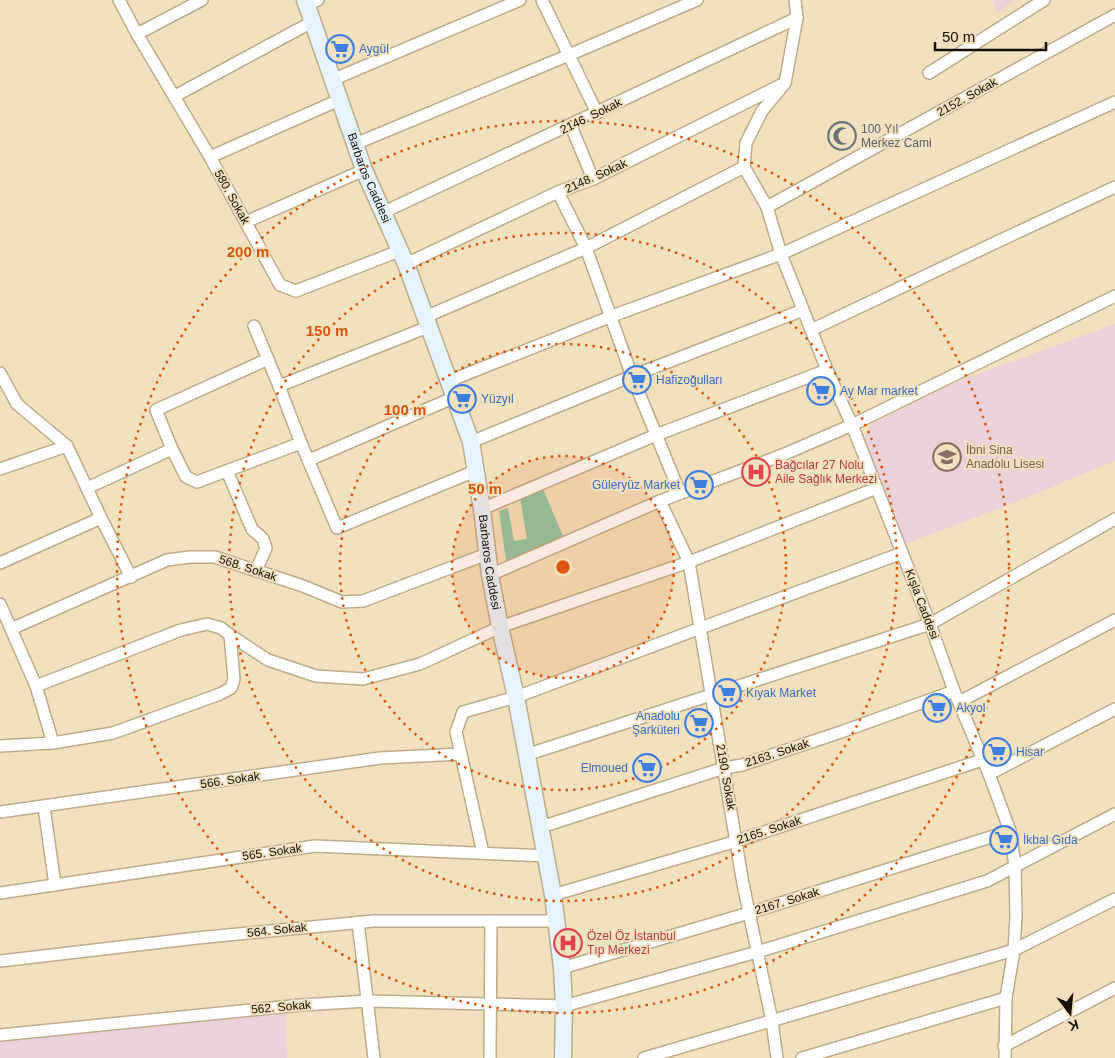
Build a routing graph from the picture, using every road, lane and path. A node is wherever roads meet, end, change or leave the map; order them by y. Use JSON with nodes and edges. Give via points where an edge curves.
{"nodes":[{"id":1,"x":119,"y":0,"type":"edge"},
{"id":2,"x":202,"y":0,"type":"edge"},
{"id":3,"x":520,"y":0,"type":"edge"},
{"id":4,"x":542,"y":0,"type":"edge"},
{"id":5,"x":697,"y":0,"type":"edge"},
{"id":6,"x":795,"y":0,"type":"edge"},
{"id":7,"x":1044,"y":0,"type":"edge"},
{"id":8,"x":310,"y":2,"type":"edge"},
{"id":9,"x":1115,"y":15,"type":"edge"},
{"id":10,"x":797,"y":18,"type":"junction"},
{"id":11,"x":312,"y":22,"type":"junction"},
{"id":12,"x":137,"y":34,"type":"junction"},
{"id":13,"x":569,"y":56,"type":"junction"},
{"id":14,"x":929,"y":73,"type":"dead end"},
{"id":15,"x":332,"y":80,"type":"junction"},
{"id":16,"x":785,"y":83,"type":"junction"},
{"id":17,"x":174,"y":96,"type":"junction"},
{"id":18,"x":339,"y":100,"type":"junction"},
{"id":19,"x":1115,"y":102,"type":"edge"},
{"id":20,"x":597,"y":113,"type":"junction"},
{"id":21,"x":571,"y":126,"type":"junction"},
{"id":22,"x":355,"y":144,"type":"junction"},
{"id":23,"x":210,"y":157,"type":"junction"},
{"id":24,"x":744,"y":167,"type":"junction"},
{"id":25,"x":364,"y":170,"type":"junction"},
{"id":26,"x":593,"y":179,"type":"junction"},
{"id":27,"x":1115,"y":187,"type":"edge"},
{"id":28,"x":558,"y":192,"type":"junction"},
{"id":29,"x":767,"y":208,"type":"junction"},
{"id":30,"x":384,"y":212,"type":"junction"},
{"id":31,"x":246,"y":222,"type":"junction"},
{"id":32,"x":586,"y":248,"type":"junction"},
{"id":33,"x":781,"y":254,"type":"junction"},
{"id":34,"x":402,"y":257,"type":"junction"},
{"id":35,"x":1115,"y":296,"type":"edge"},
{"id":36,"x":803,"y":310,"type":"junction"},
{"id":37,"x":612,"y":316,"type":"junction"},
{"id":38,"x":426,"y":322,"type":"junction"},
{"id":39,"x":254,"y":326,"type":"dead end"},
{"id":40,"x":811,"y":330,"type":"junction"},
{"id":41,"x":268,"y":359,"type":"junction"},
{"id":42,"x":827,"y":370,"type":"junction"},
{"id":43,"x":0,"y":373,"type":"edge"},
{"id":44,"x":632,"y":376,"type":"junction"},
{"id":45,"x":449,"y":382,"type":"junction"},
{"id":46,"x":279,"y":386,"type":"junction"},
{"id":47,"x":455,"y":397,"type":"junction"},
{"id":48,"x":852,"y":425,"type":"junction"},
{"id":49,"x":656,"y":435,"type":"junction"},
{"id":50,"x":471,"y":442,"type":"junction"},
{"id":51,"x":301,"y":443,"type":"junction"},
{"id":52,"x":67,"y":446,"type":"junction"},
{"id":53,"x":172,"y":449,"type":"junction"},
{"id":54,"x":309,"y":460,"type":"junction"},
{"id":55,"x":0,"y":469,"type":"edge"},
{"id":56,"x":227,"y":471,"type":"junction"},
{"id":57,"x":475,"y":471,"type":"junction"},
{"id":58,"x":87,"y":488,"type":"junction"},
{"id":59,"x":877,"y":488,"type":"junction"},
{"id":60,"x":680,"y":493,"type":"junction"},
{"id":61,"x":660,"y":501,"type":"junction"},
{"id":62,"x":482,"y":509,"type":"junction"},
{"id":63,"x":101,"y":518,"type":"junction"},
{"id":64,"x":1115,"y":519,"type":"edge"},
{"id":65,"x":902,"y":553,"type":"junction"},
{"id":66,"x":487,"y":554,"type":"junction"},
{"id":67,"x":689,"y":562,"type":"junction"},
{"id":68,"x":0,"y":563,"type":"edge"},
{"id":69,"x":256,"y":570,"type":"junction"},
{"id":70,"x":490,"y":575,"type":"junction"},
{"id":71,"x":132,"y":577,"type":"junction"},
{"id":72,"x":0,"y":604,"type":"edge"},
{"id":73,"x":1115,"y":620,"type":"edge"},
{"id":74,"x":930,"y":624,"type":"junction"},
{"id":75,"x":500,"y":627,"type":"junction"},
{"id":76,"x":701,"y":627,"type":"junction"},
{"id":77,"x":11,"y":629,"type":"junction"},
{"id":78,"x":230,"y":635,"type":"junction"},
{"id":79,"x":36,"y":686,"type":"junction"},
{"id":80,"x":954,"y":691,"type":"junction"},
{"id":81,"x":711,"y":696,"type":"junction"},
{"id":82,"x":516,"y":697,"type":"junction"},
{"id":83,"x":959,"y":702,"type":"junction"},
{"id":84,"x":1115,"y":709,"type":"edge"},
{"id":85,"x":53,"y":744,"type":"junction"},
{"id":86,"x":0,"y":746,"type":"edge"},
{"id":87,"x":461,"y":754,"type":"junction"},
{"id":88,"x":526,"y":755,"type":"junction"},
{"id":89,"x":982,"y":760,"type":"junction"},
{"id":90,"x":724,"y":768,"type":"junction"},
{"id":91,"x":989,"y":774,"type":"junction"},
{"id":92,"x":44,"y":807,"type":"junction"},
{"id":93,"x":0,"y":812,"type":"edge"},
{"id":94,"x":1115,"y":814,"type":"edge"},
{"id":95,"x":541,"y":827,"type":"junction"},
{"id":96,"x":1010,"y":831,"type":"junction"},
{"id":97,"x":737,"y":841,"type":"junction"},
{"id":98,"x":483,"y":853,"type":"junction"},
{"id":99,"x":546,"y":856,"type":"junction"},
{"id":100,"x":1015,"y":866,"type":"junction"},
{"id":101,"x":55,"y":885,"type":"junction"},
{"id":102,"x":0,"y":893,"type":"edge"},
{"id":103,"x":553,"y":894,"type":"junction"},
{"id":104,"x":1115,"y":899,"type":"edge"},
{"id":105,"x":749,"y":913,"type":"junction"},
{"id":106,"x":491,"y":921,"type":"junction"},
{"id":107,"x":358,"y":922,"type":"junction"},
{"id":108,"x":556,"y":922,"type":"junction"},
{"id":109,"x":1014,"y":950,"type":"junction"},
{"id":110,"x":757,"y":952,"type":"junction"},
{"id":111,"x":0,"y":961,"type":"edge"},
{"id":112,"x":562,"y":968,"type":"junction"},
{"id":113,"x":1115,"y":988,"type":"edge"},
{"id":114,"x":1006,"y":998,"type":"junction"},
{"id":115,"x":368,"y":1000,"type":"junction"},
{"id":116,"x":490,"y":1003,"type":"junction"},
{"id":117,"x":564,"y":1006,"type":"junction"},
{"id":118,"x":772,"y":1021,"type":"junction"},
{"id":119,"x":0,"y":1036,"type":"edge"},
{"id":120,"x":1004,"y":1046,"type":"junction"},
{"id":121,"x":374,"y":1058,"type":"edge"},
{"id":122,"x":490,"y":1058,"type":"edge"},
{"id":123,"x":563,"y":1058,"type":"edge"},
{"id":124,"x":644,"y":1058,"type":"edge"},
{"id":125,"x":777,"y":1058,"type":"edge"},
{"id":126,"x":802,"y":1058,"type":"edge"},
{"id":127,"x":1005,"y":1058,"type":"edge"}],
"edges":[{"from":1,"to":12,"type":"street","name":"580. Sokak"},
{"from":2,"to":12,"type":"street"},
{"from":3,"to":15,"type":"street"},
{"from":4,"to":13,"type":"street"},
{"from":5,"to":13,"type":"street"},
{"from":6,"to":10,"type":"street"},
{"from":7,"to":14,"type":"street"},
{"from":8,"to":11,"type":"main road","name":"Barbaros Caddesi"},
{"from":9,"to":29,"type":"street","name":"2152. Sokak"},
{"from":10,"to":16,"type":"street"},
{"from":10,"to":20,"type":"street","name":"2146. Sokak"},
{"from":11,"to":15,"type":"main road","name":"Barbaros Caddesi"},
{"from":11,"to":17,"type":"street"},
{"from":12,"to":17,"type":"street","name":"580. Sokak"},
{"from":13,"to":20,"type":"street"},
{"from":13,"to":22,"type":"street"},
{"from":15,"to":18,"type":"main road","name":"Barbaros Caddesi"},
{"from":16,"to":24,"type":"street","via":[[762,111],[746,143]]},
{"from":16,"to":26,"type":"street","name":"2148. Sokak"},
{"from":17,"to":23,"type":"street","name":"580. Sokak"},
{"from":18,"to":22,"type":"main road","name":"Barbaros Caddesi"},
{"from":18,"to":23,"type":"street"},
{"from":19,"to":33,"type":"street"},
{"from":20,"to":21,"type":"street","name":"2146. Sokak"},
{"from":21,"to":26,"type":"street"},
{"from":21,"to":30,"type":"street","name":"2146. Sokak"},
{"from":22,"to":25,"type":"main road","name":"Barbaros Caddesi"},
{"from":23,"to":31,"type":"street","name":"580. Sokak"},
{"from":24,"to":29,"type":"street","name":"Kışla Caddesi"},
{"from":24,"to":32,"type":"street"},
{"from":25,"to":30,"type":"main road","name":"Barbaros Caddesi"},
{"from":25,"to":31,"type":"street"},
{"from":26,"to":28,"type":"street","name":"2148. Sokak"},
{"from":27,"to":40,"type":"street"},
{"from":28,"to":32,"type":"street"},
{"from":28,"to":34,"type":"street","name":"2148. Sokak"},
{"from":29,"to":33,"type":"street","name":"Kışla Caddesi"},
{"from":30,"to":34,"type":"main road","name":"Barbaros Caddesi"},
{"from":31,"to":34,"type":"street","name":"580. Sokak","via":[[280,285],[296,291]]},
{"from":32,"to":37,"type":"street"},
{"from":32,"to":38,"type":"street"},
{"from":33,"to":36,"type":"street","name":"Kışla Caddesi"},
{"from":33,"to":37,"type":"street"},
{"from":34,"to":38,"type":"main road","name":"Barbaros Caddesi"},
{"from":35,"to":48,"type":"street"},
{"from":36,"to":40,"type":"street","name":"Kışla Caddesi"},
{"from":36,"to":44,"type":"street"},
{"from":37,"to":44,"type":"street"},
{"from":37,"to":45,"type":"street"},
{"from":38,"to":45,"type":"main road","name":"Barbaros Caddesi"},
{"from":38,"to":46,"type":"street"},
{"from":39,"to":41,"type":"street"},
{"from":40,"to":42,"type":"street","name":"Kışla Caddesi"},
{"from":41,"to":46,"type":"street"},
{"from":41,"to":53,"type":"street","via":[[156,410]]},
{"from":42,"to":48,"type":"street","name":"Kışla Caddesi"},
{"from":42,"to":49,"type":"street"},
{"from":43,"to":52,"type":"street","via":[[17,404]]},
{"from":44,"to":49,"type":"street"},
{"from":44,"to":50,"type":"street"},
{"from":45,"to":47,"type":"main road","name":"Barbaros Caddesi"},
{"from":46,"to":51,"type":"street"},
{"from":47,"to":50,"type":"main road","name":"Barbaros Caddesi"},
{"from":47,"to":54,"type":"street"},
{"from":48,"to":59,"type":"street","name":"Kışla Caddesi"},
{"from":48,"to":60,"type":"street"},
{"from":49,"to":60,"type":"street"},
{"from":49,"to":62,"type":"street"},
{"from":50,"to":57,"type":"main road","name":"Barbaros Caddesi"},
{"from":51,"to":54,"type":"street"},
{"from":51,"to":56,"type":"street"},
{"from":52,"to":55,"type":"street"},
{"from":52,"to":58,"type":"street"},
{"from":53,"to":56,"type":"street","via":[[186,477],[197,482]]},
{"from":53,"to":58,"type":"street"},
{"from":54,"to":57,"type":"street","via":[[337,528]]},
{"from":56,"to":69,"type":"street","via":[[252,529],[263,539],[266,548]]},
{"from":57,"to":62,"type":"main road","name":"Barbaros Caddesi"},
{"from":58,"to":63,"type":"street"},
{"from":59,"to":65,"type":"street","name":"Kışla Caddesi"},
{"from":59,"to":67,"type":"street"},
{"from":60,"to":61,"type":"street"},
{"from":61,"to":67,"type":"street","name":"2190. Sokak"},
{"from":61,"to":70,"type":"street"},
{"from":62,"to":66,"type":"main road","name":"Barbaros Caddesi"},
{"from":63,"to":68,"type":"street"},
{"from":63,"to":71,"type":"street"},
{"from":64,"to":74,"type":"street"},
{"from":65,"to":74,"type":"street","name":"Kışla Caddesi"},
{"from":65,"to":76,"type":"street"},
{"from":66,"to":69,"type":"street","name":"568. Sokak","via":[[363,601],[342,602]]},
{"from":66,"to":70,"type":"main road","name":"Barbaros Caddesi"},
{"from":67,"to":75,"type":"street"},
{"from":67,"to":76,"type":"street","name":"2190. Sokak"},
{"from":69,"to":71,"type":"street","name":"568. Sokak","via":[[215,557],[190,557],[167,560]]},
{"from":70,"to":75,"type":"main road","name":"Barbaros Caddesi"},
{"from":71,"to":77,"type":"street","name":"568. Sokak"},
{"from":72,"to":77,"type":"street"},
{"from":73,"to":83,"type":"street"},
{"from":74,"to":80,"type":"street","name":"Kışla Caddesi"},
{"from":74,"to":81,"type":"street"},
{"from":75,"to":78,"type":"street","via":[[420,664],[362,679],[316,676],[268,660]]},
{"from":75,"to":82,"type":"main road","name":"Barbaros Caddesi"},
{"from":76,"to":81,"type":"street","name":"2190. Sokak"},
{"from":76,"to":82,"type":"street"},
{"from":77,"to":79,"type":"street"},
{"from":78,"to":79,"type":"street","via":[[222,628],[207,624],[181,630]]},
{"from":78,"to":85,"type":"street","via":[[234,679],[231,688],[113,733]]},
{"from":79,"to":85,"type":"street"},
{"from":80,"to":83,"type":"street","name":"Kışla Caddesi"},
{"from":80,"to":90,"type":"street","name":"2163. Sokak","via":[[841,732]]},
{"from":81,"to":88,"type":"street"},
{"from":81,"to":90,"type":"street","name":"2190. Sokak"},
{"from":82,"to":87,"type":"street","via":[[463,712],[456,732]]},
{"from":82,"to":88,"type":"main road","name":"Barbaros Caddesi"},
{"from":83,"to":89,"type":"street","name":"Kışla Caddesi"},
{"from":84,"to":91,"type":"street"},
{"from":85,"to":86,"type":"street"},
{"from":87,"to":92,"type":"street","name":"566. Sokak","via":[[380,758]]},
{"from":87,"to":98,"type":"street"},
{"from":88,"to":95,"type":"main road","name":"Barbaros Caddesi"},
{"from":89,"to":91,"type":"street","name":"Kışla Caddesi"},
{"from":89,"to":97,"type":"street","name":"2165. Sokak"},
{"from":90,"to":95,"type":"street","name":"2163. Sokak"},
{"from":90,"to":97,"type":"street","name":"2190. Sokak"},
{"from":91,"to":96,"type":"street","name":"Kışla Caddesi"},
{"from":92,"to":93,"type":"street","name":"566. Sokak"},
{"from":92,"to":101,"type":"street"},
{"from":94,"to":100,"type":"street","name":"562. Sokak"},
{"from":95,"to":99,"type":"main road","name":"Barbaros Caddesi"},
{"from":96,"to":100,"type":"street","name":"Kışla Caddesi"},
{"from":96,"to":105,"type":"street","name":"2167. Sokak"},
{"from":97,"to":103,"type":"street","name":"2165. Sokak"},
{"from":97,"to":105,"type":"street","name":"2190. Sokak"},
{"from":98,"to":99,"type":"street","name":"565. Sokak"},
{"from":98,"to":101,"type":"street","name":"565. Sokak","via":[[315,846]]},
{"from":99,"to":103,"type":"main road","name":"Barbaros Caddesi"},
{"from":100,"to":109,"type":"street","name":"Kışla Caddesi"},
{"from":100,"to":110,"type":"street","name":"562. Sokak","via":[[987,880]]},
{"from":101,"to":102,"type":"street","name":"565. Sokak"},
{"from":103,"to":108,"type":"main road","name":"Barbaros Caddesi"},
{"from":104,"to":109,"type":"street"},
{"from":105,"to":110,"type":"street","name":"2190. Sokak"},
{"from":105,"to":112,"type":"street","name":"2167. Sokak"},
{"from":106,"to":107,"type":"street","name":"564. Sokak"},
{"from":106,"to":108,"type":"street","name":"564. Sokak"},
{"from":106,"to":116,"type":"street"},
{"from":107,"to":111,"type":"street","name":"564. Sokak"},
{"from":107,"to":115,"type":"street"},
{"from":108,"to":112,"type":"main road","name":"Barbaros Caddesi"},
{"from":109,"to":114,"type":"street","name":"Kışla Caddesi"},
{"from":109,"to":118,"type":"street"},
{"from":110,"to":117,"type":"street","name":"562. Sokak"},
{"from":110,"to":118,"type":"street","name":"2190. Sokak"},
{"from":112,"to":117,"type":"main road","name":"Barbaros Caddesi"},
{"from":113,"to":120,"type":"street"},
{"from":114,"to":120,"type":"street","name":"Kışla Caddesi"},
{"from":114,"to":126,"type":"street"},
{"from":115,"to":116,"type":"street","name":"562. Sokak"},
{"from":115,"to":119,"type":"street","name":"562. Sokak"},
{"from":115,"to":121,"type":"street"},
{"from":116,"to":117,"type":"street","name":"562. Sokak"},
{"from":116,"to":122,"type":"street"},
{"from":117,"to":123,"type":"main road","name":"Barbaros Caddesi"},
{"from":118,"to":124,"type":"street"},
{"from":118,"to":125,"type":"street","name":"2190. Sokak"},
{"from":120,"to":127,"type":"street","name":"Kışla Caddesi"}]}
